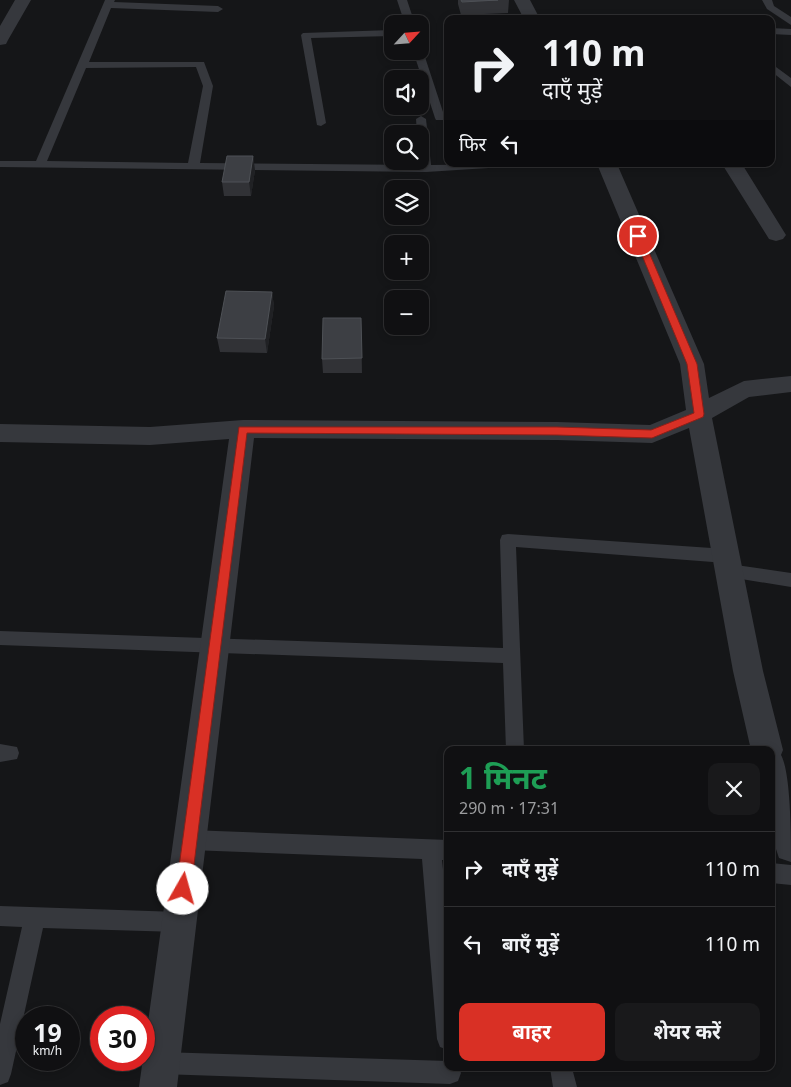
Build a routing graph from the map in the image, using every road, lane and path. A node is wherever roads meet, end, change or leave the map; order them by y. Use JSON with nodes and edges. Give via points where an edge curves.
{"nodes":[{"id":1,"x":23,"y":0,"type":"edge"},
{"id":2,"x":402,"y":0,"type":"edge"},
{"id":3,"x":522,"y":0,"type":"edge"},
{"id":4,"x":767,"y":0,"type":"edge"},
{"id":5,"x":109,"y":2,"type":"edge"},
{"id":6,"x":218,"y":9,"type":"dead end"},
{"id":7,"x":407,"y":15,"type":"edge"},
{"id":8,"x":530,"y":15,"type":"edge"},
{"id":9,"x":791,"y":22,"type":"edge"},
{"id":10,"x":775,"y":31,"type":"edge"},
{"id":11,"x":791,"y":32,"type":"edge"},
{"id":12,"x":384,"y":33,"type":"edge"},
{"id":13,"x":0,"y":40,"type":"edge"},
{"id":14,"x":421,"y":60,"type":"edge"},
{"id":15,"x":83,"y":65,"type":"junction"},
{"id":16,"x":791,"y":66,"type":"edge"},
{"id":17,"x":775,"y":71,"type":"edge"},
{"id":18,"x":775,"y":72,"type":"edge"},
{"id":19,"x":791,"y":84,"type":"edge"},
{"id":20,"x":440,"y":118,"type":"dead end"},
{"id":21,"x":421,"y":119,"type":"dead end"},
{"id":22,"x":321,"y":123,"type":"dead end"},
{"id":23,"x":422,"y":125,"type":"edge"},
{"id":24,"x":0,"y":164,"type":"edge"},
{"id":25,"x":40,"y":165,"type":"junction"},
{"id":26,"x":193,"y":167,"type":"junction"},
{"id":27,"x":457,"y":167,"type":"edge"},
{"id":28,"x":608,"y":167,"type":"edge"},
{"id":29,"x":734,"y":167,"type":"edge"},
{"id":30,"x":384,"y":169,"type":"edge"},
{"id":31,"x":429,"y":169,"type":"edge"},
{"id":32,"x":776,"y":235,"type":"dead end"},
{"id":33,"x":791,"y":384,"type":"edge"},
{"id":34,"x":699,"y":414,"type":"junction"},
{"id":35,"x":243,"y":429,"type":"junction"},
{"id":36,"x":0,"y":432,"type":"edge"},
{"id":37,"x":727,"y":563,"type":"junction"},
{"id":38,"x":791,"y":580,"type":"edge"},
{"id":39,"x":0,"y":638,"type":"edge"},
{"id":40,"x":215,"y":645,"type":"junction"},
{"id":41,"x":512,"y":656,"type":"junction"},
{"id":42,"x":515,"y":746,"type":"edge"},
{"id":43,"x":766,"y":746,"type":"edge"},
{"id":44,"x":775,"y":782,"type":"edge"},
{"id":45,"x":190,"y":840,"type":"junction"},
{"id":46,"x":791,"y":846,"type":"edge"},
{"id":47,"x":439,"y":850,"type":"edge"},
{"id":48,"x":775,"y":873,"type":"edge"},
{"id":49,"x":791,"y":875,"type":"edge"},
{"id":50,"x":0,"y":916,"type":"edge"},
{"id":51,"x":34,"y":917,"type":"junction"},
{"id":52,"x":179,"y":922,"type":"junction"},
{"id":53,"x":444,"y":955,"type":"edge"},
{"id":54,"x":562,"y":1071,"type":"edge"},
{"id":55,"x":0,"y":1074,"type":"edge"},
{"id":56,"x":159,"y":1075,"type":"edge"},
{"id":57,"x":450,"y":1076,"type":"edge"},
{"id":58,"x":565,"y":1087,"type":"edge"}],
"edges":[{"from":1,"to":13,"type":"street"},
{"from":2,"to":7,"type":"lane"},
{"from":3,"to":8,"type":"street"},
{"from":4,"to":9,"type":"lane","via":[[770,7]]},
{"from":5,"to":6,"type":"lane"},
{"from":5,"to":15,"type":"lane"},
{"from":10,"to":11,"type":"lane"},
{"from":12,"to":22,"type":"lane","via":[[306,35]]},
{"from":14,"to":20,"type":"lane"},
{"from":15,"to":25,"type":"lane"},
{"from":15,"to":26,"type":"lane","via":[[200,64],[208,86]]},
{"from":16,"to":17,"type":"lane"},
{"from":18,"to":19,"type":"lane"},
{"from":21,"to":23,"type":"lane"},
{"from":24,"to":25,"type":"lane"},
{"from":25,"to":26,"type":"lane"},
{"from":26,"to":30,"type":"lane"},
{"from":27,"to":31,"type":"lane"},
{"from":28,"to":34,"type":"street","via":[[692,364]]},
{"from":29,"to":32,"type":"street"},
{"from":33,"to":34,"type":"street","via":[[744,388]]},
{"from":34,"to":35,"type":"street","via":[[652,434]]},
{"from":34,"to":37,"type":"street"},
{"from":35,"to":36,"type":"street","via":[[150,436]]},
{"from":35,"to":40,"type":"street"},
{"from":37,"to":38,"type":"lane"},
{"from":37,"to":41,"type":"lane","via":[[508,540]]},
{"from":37,"to":43,"type":"street"},
{"from":39,"to":40,"type":"lane"},
{"from":40,"to":41,"type":"lane"},
{"from":40,"to":45,"type":"street"},
{"from":41,"to":42,"type":"lane"},
{"from":44,"to":46,"type":"street"},
{"from":45,"to":47,"type":"lane"},
{"from":45,"to":52,"type":"street"},
{"from":47,"to":53,"type":"lane"},
{"from":48,"to":49,"type":"lane"},
{"from":50,"to":51,"type":"lane"},
{"from":51,"to":52,"type":"lane"},
{"from":51,"to":55,"type":"lane"},
{"from":52,"to":56,"type":"street"},
{"from":54,"to":58,"type":"lane"},
{"from":56,"to":57,"type":"lane"}]}
